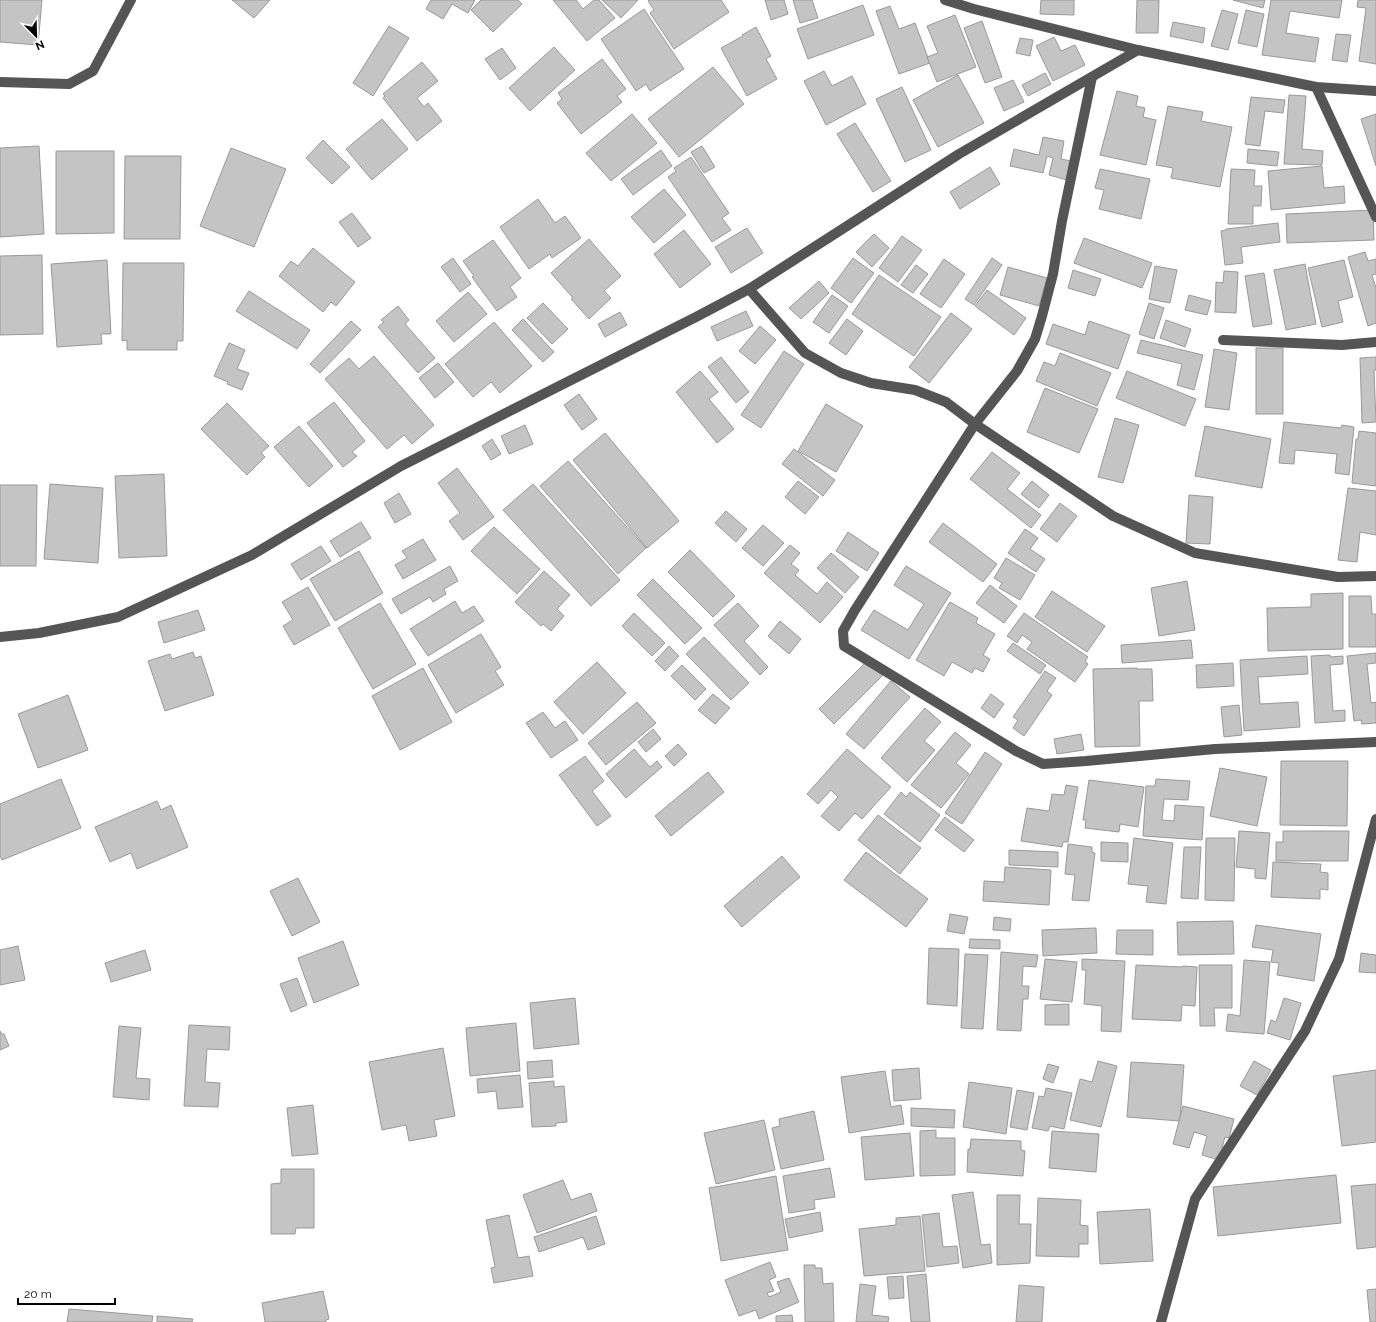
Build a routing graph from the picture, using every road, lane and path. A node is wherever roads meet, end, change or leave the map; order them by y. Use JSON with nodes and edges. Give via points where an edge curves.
{"nodes":[{"id":1,"x":131,"y":0,"type":"edge"},
{"id":2,"x":945,"y":0,"type":"edge"},
{"id":3,"x":1138,"y":50,"type":"junction"},
{"id":4,"x":1092,"y":77,"type":"junction"},
{"id":5,"x":0,"y":82,"type":"edge"},
{"id":6,"x":1316,"y":88,"type":"junction"},
{"id":7,"x":1376,"y":91,"type":"edge"},
{"id":8,"x":1376,"y":216,"type":"edge"},
{"id":9,"x":748,"y":289,"type":"junction"},
{"id":10,"x":1223,"y":340,"type":"dead end"},
{"id":11,"x":1376,"y":342,"type":"edge"},
{"id":12,"x":975,"y":424,"type":"junction"},
{"id":13,"x":1376,"y":576,"type":"edge"},
{"id":14,"x":0,"y":636,"type":"edge"},
{"id":15,"x":1376,"y":742,"type":"edge"},
{"id":16,"x":1376,"y":819,"type":"edge"},
{"id":17,"x":1161,"y":1322,"type":"edge"}],
"edges":[{"from":1,"to":5,"type":"street","via":[[93,71],[69,84]]},
{"from":2,"to":3,"type":"street"},
{"from":3,"to":4,"type":"street"},
{"from":3,"to":6,"type":"street"},
{"from":4,"to":9,"type":"street","via":[[959,154]]},
{"from":4,"to":12,"type":"street","via":[[1053,274],[1035,339],[1017,371]]},
{"from":6,"to":7,"type":"street"},
{"from":6,"to":8,"type":"street"},
{"from":9,"to":12,"type":"street","via":[[804,353],[841,373],[871,383],[915,390],[946,402]]},
{"from":9,"to":14,"type":"street","via":[[401,466],[245,559],[118,617],[39,633]]},
{"from":10,"to":11,"type":"street","via":[[1342,345]]},
{"from":12,"to":13,"type":"street","via":[[1112,516],[1195,553],[1338,576]]},
{"from":12,"to":15,"type":"street","via":[[855,610],[843,631],[844,646],[1016,751],[1043,764],[1215,749]]},
{"from":16,"to":17,"type":"street","via":[[1339,959],[1305,1031],[1194,1199]]}]}
